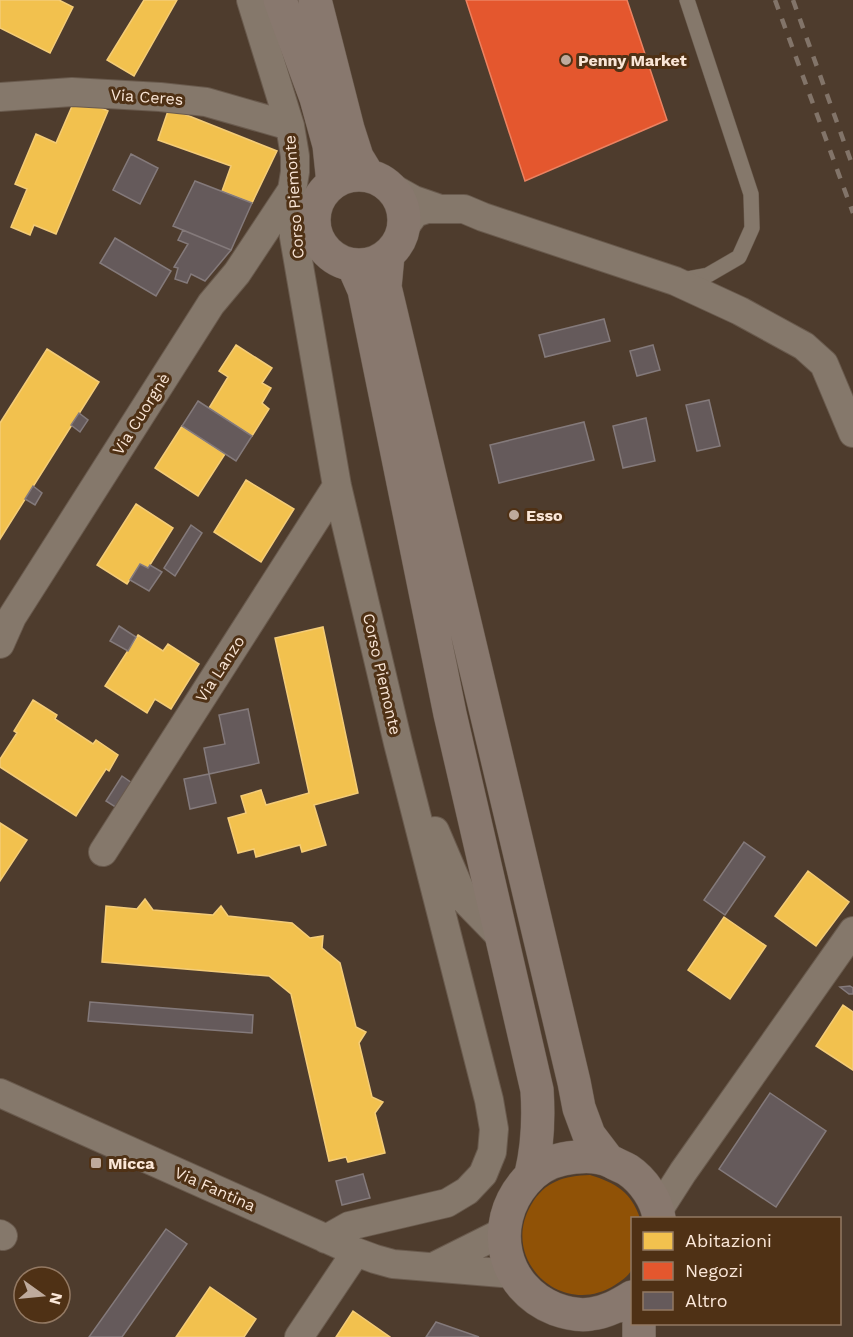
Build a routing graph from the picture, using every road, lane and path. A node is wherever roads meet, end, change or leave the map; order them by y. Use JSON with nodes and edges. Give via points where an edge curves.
{"nodes":[{"id":1,"x":251,"y":0,"type":"edge"},
{"id":2,"x":280,"y":0,"type":"edge"},
{"id":3,"x":315,"y":0,"type":"edge"},
{"id":4,"x":687,"y":0,"type":"edge"},
{"id":5,"x":0,"y":97,"type":"edge"},
{"id":6,"x":290,"y":126,"type":"junction"},
{"id":7,"x":378,"y":181,"type":"junction"},
{"id":8,"x":333,"y":183,"type":"junction"},
{"id":9,"x":292,"y":190,"type":"junction"},
{"id":10,"x":440,"y":208,"type":"junction"},
{"id":11,"x":396,"y":242,"type":"junction"},
{"id":12,"x":353,"y":265,"type":"junction"},
{"id":13,"x":675,"y":281,"type":"junction"},
{"id":14,"x":853,"y":434,"type":"edge"},
{"id":15,"x":337,"y":486,"type":"junction"},
{"id":16,"x":0,"y":644,"type":"edge"},
{"id":17,"x":398,"y":743,"type":"junction"},
{"id":18,"x":103,"y":852,"type":"dead end"},
{"id":19,"x":853,"y":931,"type":"edge"},
{"id":20,"x":502,"y":938,"type":"junction"},
{"id":21,"x":0,"y":1093,"type":"edge"},
{"id":22,"x":608,"y":1160,"type":"junction"},
{"id":23,"x":531,"y":1174,"type":"junction"},
{"id":24,"x":659,"y":1215,"type":"edge"},
{"id":25,"x":503,"y":1232,"type":"junction"},
{"id":26,"x":326,"y":1239,"type":"junction"},
{"id":27,"x":356,"y":1252,"type":"junction"},
{"id":28,"x":435,"y":1266,"type":"junction"},
{"id":29,"x":513,"y":1274,"type":"junction"},
{"id":30,"x":631,"y":1298,"type":"edge"},
{"id":31,"x":544,"y":1305,"type":"junction"},
{"id":32,"x":299,"y":1337,"type":"edge"},
{"id":33,"x":582,"y":1337,"type":"edge"}],
"edges":[{"from":1,"to":6,"type":"street","name":"Corso Piemonte"},
{"from":2,"to":8,"type":"main road","via":[[316,98],[329,145]]},
{"from":3,"to":7,"type":"main road","via":[[357,157]]},
{"from":4,"to":13,"type":"lane","via":[[752,194],[752,228],[738,257],[708,275]]},
{"from":5,"to":6,"type":"street","name":"Via Ceres","via":[[72,92],[160,96],[206,102]]},
{"from":6,"to":9,"type":"street","name":"Corso Piemonte","via":[[295,156]]},
{"from":7,"to":8,"type":"main road","via":[[357,175]]},
{"from":7,"to":10,"type":"street","via":[[414,200]]},
{"from":7,"to":11,"type":"main road","via":[[402,205],[404,217]]},
{"from":8,"to":12,"type":"main road","via":[[316,204],[314,228],[330,256]]},
{"from":9,"to":15,"type":"street","name":"Corso Piemonte","via":[[294,237]]},
{"from":9,"to":16,"type":"street","name":"Via Cuorgnè","via":[[237,273],[211,304],[12,617]]},
{"from":10,"to":11,"type":"street","via":[[415,213]]},
{"from":10,"to":13,"type":"street","via":[[464,209]]},
{"from":11,"to":12,"type":"main road","via":[[379,261]]},
{"from":11,"to":22,"type":"main road","via":[[385,287],[579,1108],[589,1135]]},
{"from":12,"to":20,"type":"main road","via":[[364,290],[450,714]]},
{"from":13,"to":14,"type":"street","via":[[804,346],[824,364]]},
{"from":15,"to":17,"type":"street","name":"Corso Piemonte"},
{"from":15,"to":18,"type":"street","name":"Via Lanzo"},
{"from":17,"to":20,"type":"street","via":[[464,899]]},
{"from":17,"to":26,"type":"street","name":"Corso Piemonte","via":[[489,1100],[494,1129],[492,1152],[483,1174],[467,1191],[447,1203],[349,1226]]},
{"from":19,"to":24,"type":"street","via":[[683,1172]]},
{"from":20,"to":23,"type":"main road","via":[[537,1090],[537,1148]]},
{"from":21,"to":26,"type":"street","name":"Via Fantina"},
{"from":22,"to":23,"type":"main road","via":[[581,1156],[554,1161]]},
{"from":22,"to":24,"type":"main road","via":[[629,1171],[647,1189]]},
{"from":23,"to":25,"type":"main road","via":[[507,1210]]},
{"from":25,"to":28,"type":"street","name":"Via Fantina"},
{"from":25,"to":29,"type":"main road"},
{"from":26,"to":27,"type":"street","name":"Via Fantina"},
{"from":27,"to":28,"type":"street","name":"Via Fantina","via":[[393,1264]]},
{"from":27,"to":32,"type":"street"},
{"from":28,"to":29,"type":"street","name":"Via Fantina"},
{"from":29,"to":31,"type":"main road","via":[[526,1292]]},
{"from":30,"to":31,"type":"main road","via":[[612,1309],[589,1314],[566,1313]]},
{"from":31,"to":33,"type":"main road"}]}
